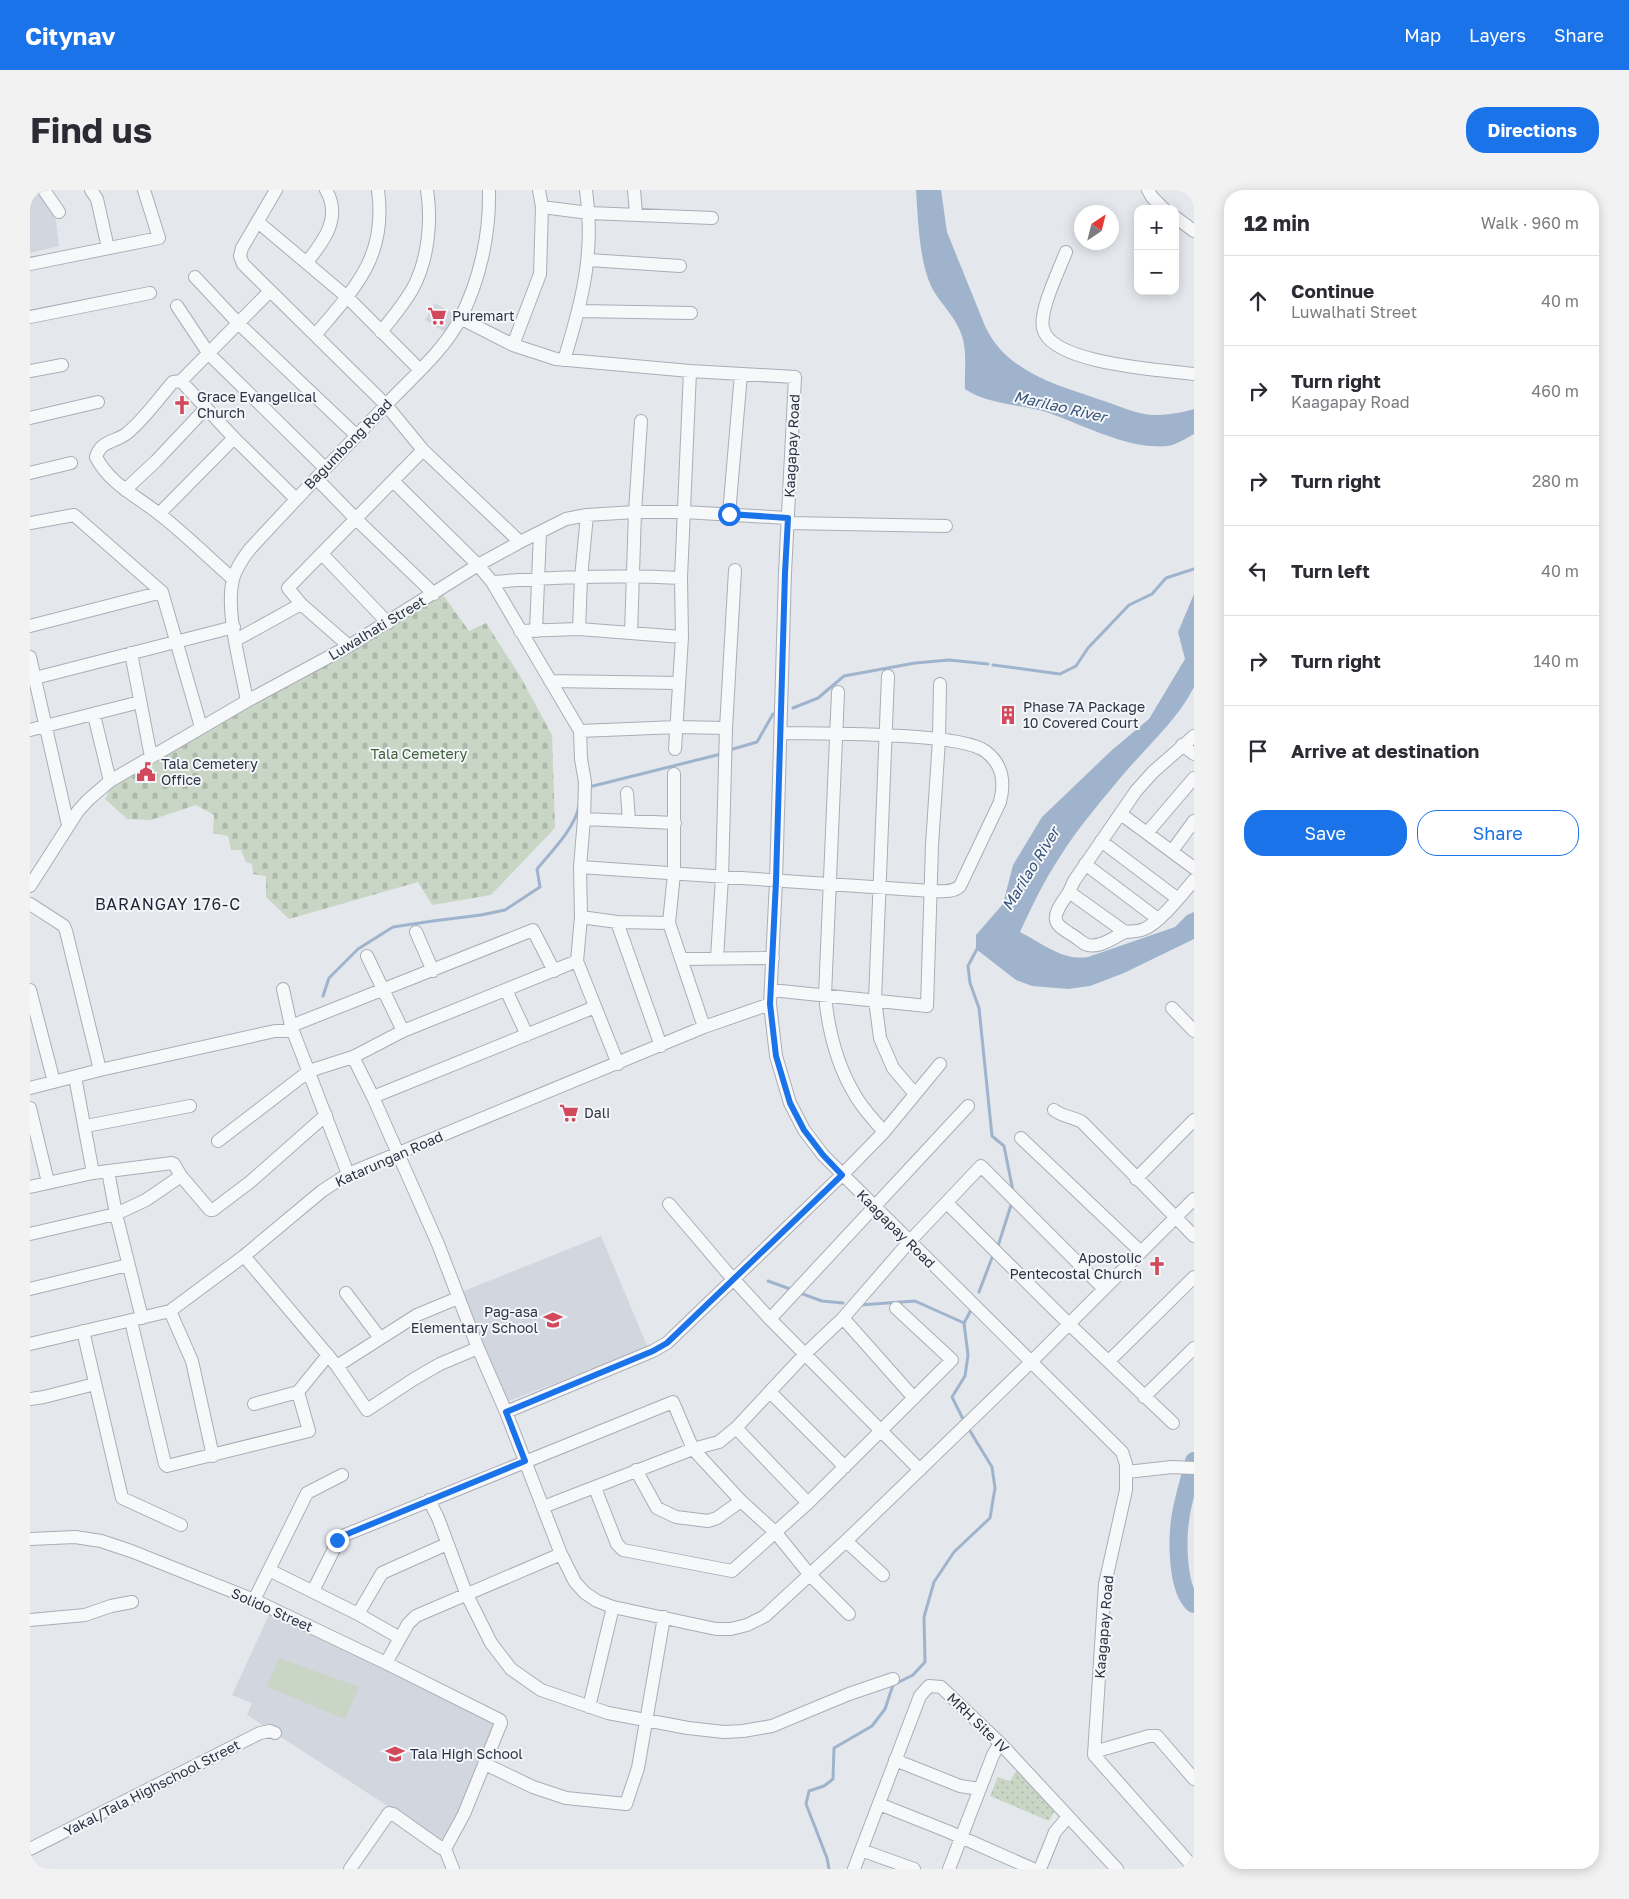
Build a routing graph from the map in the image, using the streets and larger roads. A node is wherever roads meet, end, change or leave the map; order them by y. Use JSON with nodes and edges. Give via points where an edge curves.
{"nodes":[{"id":1,"x":44,"y":190,"type":"edge"},
{"id":2,"x":91,"y":190,"type":"edge"},
{"id":3,"x":144,"y":190,"type":"edge"},
{"id":4,"x":276,"y":190,"type":"edge"},
{"id":5,"x":326,"y":190,"type":"edge"},
{"id":6,"x":378,"y":190,"type":"edge"},
{"id":7,"x":427,"y":190,"type":"edge"},
{"id":8,"x":489,"y":190,"type":"edge"},
{"id":9,"x":539,"y":190,"type":"edge"},
{"id":10,"x":586,"y":190,"type":"edge"},
{"id":11,"x":634,"y":190,"type":"edge"},
{"id":12,"x":1148,"y":190,"type":"edge"},
{"id":13,"x":1160,"y":205,"type":"edge"},
{"id":14,"x":542,"y":207,"type":"junction"},
{"id":15,"x":59,"y":212,"type":"dead end"},
{"id":16,"x":589,"y":213,"type":"junction"},
{"id":17,"x":636,"y":214,"type":"junction"},
{"id":18,"x":712,"y":218,"type":"dead end"},
{"id":19,"x":1179,"y":221,"type":"edge"},
{"id":20,"x":258,"y":222,"type":"junction"},
{"id":21,"x":1194,"y":231,"type":"edge"},
{"id":22,"x":108,"y":248,"type":"junction"},
{"id":23,"x":1066,"y":252,"type":"dead end"},
{"id":24,"x":588,"y":260,"type":"junction"},
{"id":25,"x":307,"y":262,"type":"junction"},
{"id":26,"x":30,"y":264,"type":"edge"},
{"id":27,"x":680,"y":266,"type":"dead end"},
{"id":28,"x":195,"y":278,"type":"dead end"},
{"id":29,"x":270,"y":291,"type":"junction"},
{"id":30,"x":150,"y":293,"type":"dead end"},
{"id":31,"x":347,"y":297,"type":"junction"},
{"id":32,"x":177,"y":306,"type":"dead end"},
{"id":33,"x":579,"y":311,"type":"junction"},
{"id":34,"x":691,"y":313,"type":"dead end"},
{"id":35,"x":30,"y":317,"type":"edge"},
{"id":36,"x":460,"y":318,"type":"junction"},
{"id":37,"x":238,"y":323,"type":"junction"},
{"id":38,"x":381,"y":332,"type":"junction"},
{"id":39,"x":316,"y":334,"type":"junction"},
{"id":40,"x":513,"y":345,"type":"junction"},
{"id":41,"x":209,"y":354,"type":"junction"},
{"id":42,"x":564,"y":360,"type":"junction"},
{"id":43,"x":62,"y":365,"type":"dead end"},
{"id":44,"x":420,"y":370,"type":"junction"},
{"id":45,"x":30,"y":371,"type":"edge"},
{"id":46,"x":690,"y":371,"type":"junction"},
{"id":47,"x":741,"y":374,"type":"junction"},
{"id":48,"x":1194,"y":374,"type":"edge"},
{"id":49,"x":181,"y":381,"type":"junction"},
{"id":50,"x":98,"y":402,"type":"dead end"},
{"id":51,"x":386,"y":405,"type":"junction"},
{"id":52,"x":206,"y":408,"type":"junction"},
{"id":53,"x":30,"y":418,"type":"edge"},
{"id":54,"x":641,"y":420,"type":"dead end"},
{"id":55,"x":356,"y":436,"type":"junction"},
{"id":56,"x":234,"y":438,"type":"junction"},
{"id":57,"x":423,"y":450,"type":"junction"},
{"id":58,"x":71,"y":463,"type":"dead end"},
{"id":59,"x":325,"y":468,"type":"junction"},
{"id":60,"x":30,"y":473,"type":"edge"},
{"id":61,"x":316,"y":478,"type":"junction"},
{"id":62,"x":393,"y":481,"type":"junction"},
{"id":63,"x":125,"y":490,"type":"junction"},
{"id":64,"x":296,"y":499,"type":"junction"},
{"id":65,"x":635,"y":512,"type":"junction"},
{"id":66,"x":684,"y":512,"type":"junction"},
{"id":67,"x":159,"y":514,"type":"junction"},
{"id":68,"x":729,"y":514,"type":"junction"},
{"id":69,"x":587,"y":515,"type":"junction"},
{"id":70,"x":356,"y":519,"type":"junction"},
{"id":71,"x":788,"y":521,"type":"junction"},
{"id":72,"x":30,"y":523,"type":"edge"},
{"id":73,"x":946,"y":526,"type":"dead end"},
{"id":74,"x":540,"y":532,"type":"junction"},
{"id":75,"x":520,"y":542,"type":"junction"},
{"id":76,"x":322,"y":554,"type":"junction"},
{"id":77,"x":478,"y":565,"type":"junction"},
{"id":78,"x":735,"y":570,"type":"dead end"},
{"id":79,"x":633,"y":576,"type":"junction"},
{"id":80,"x":538,"y":578,"type":"junction"},
{"id":81,"x":581,"y":578,"type":"junction"},
{"id":82,"x":680,"y":578,"type":"junction"},
{"id":83,"x":233,"y":579,"type":"junction"},
{"id":84,"x":492,"y":582,"type":"junction"},
{"id":85,"x":162,"y":592,"type":"junction"},
{"id":86,"x":434,"y":594,"type":"junction"},
{"id":87,"x":301,"y":604,"type":"junction"},
{"id":88,"x":388,"y":623,"type":"junction"},
{"id":89,"x":30,"y":626,"type":"edge"},
{"id":90,"x":234,"y":627,"type":"junction"},
{"id":91,"x":536,"y":630,"type":"junction"},
{"id":92,"x":579,"y":630,"type":"junction"},
{"id":93,"x":520,"y":631,"type":"junction"},
{"id":94,"x":631,"y":632,"type":"junction"},
{"id":95,"x":682,"y":637,"type":"junction"},
{"id":96,"x":236,"y":640,"type":"junction"},
{"id":97,"x":177,"y":642,"type":"junction"},
{"id":98,"x":349,"y":646,"type":"junction"},
{"id":99,"x":131,"y":653,"type":"junction"},
{"id":100,"x":30,"y":657,"type":"edge"},
{"id":101,"x":888,"y":676,"type":"dead end"},
{"id":102,"x":35,"y":678,"type":"junction"},
{"id":103,"x":550,"y":681,"type":"junction"},
{"id":104,"x":679,"y":683,"type":"junction"},
{"id":105,"x":940,"y":684,"type":"dead end"},
{"id":106,"x":838,"y":692,"type":"dead end"},
{"id":107,"x":247,"y":701,"type":"junction"},
{"id":108,"x":140,"y":702,"type":"junction"},
{"id":109,"x":94,"y":715,"type":"junction"},
{"id":110,"x":46,"y":727,"type":"junction"},
{"id":111,"x":201,"y":727,"type":"junction"},
{"id":112,"x":677,"y":727,"type":"junction"},
{"id":113,"x":726,"y":728,"type":"junction"},
{"id":114,"x":30,"y":730,"type":"edge"},
{"id":115,"x":580,"y":731,"type":"junction"},
{"id":116,"x":781,"y":733,"type":"junction"},
{"id":117,"x":838,"y":734,"type":"junction"},
{"id":118,"x":887,"y":736,"type":"junction"},
{"id":119,"x":1194,"y":736,"type":"edge"},
{"id":120,"x":939,"y":740,"type":"junction"},
{"id":121,"x":1182,"y":745,"type":"junction"},
{"id":122,"x":676,"y":749,"type":"dead end"},
{"id":123,"x":1194,"y":754,"type":"edge"},
{"id":124,"x":151,"y":757,"type":"junction"},
{"id":125,"x":674,"y":774,"type":"dead end"},
{"id":126,"x":1194,"y":778,"type":"edge"},
{"id":127,"x":110,"y":781,"type":"junction"},
{"id":128,"x":627,"y":793,"type":"dead end"},
{"id":129,"x":1121,"y":814,"type":"junction"},
{"id":130,"x":584,"y":819,"type":"junction"},
{"id":131,"x":628,"y":821,"type":"junction"},
{"id":132,"x":1194,"y":821,"type":"edge"},
{"id":133,"x":675,"y":823,"type":"junction"},
{"id":134,"x":68,"y":825,"type":"junction"},
{"id":135,"x":1146,"y":833,"type":"junction"},
{"id":136,"x":1101,"y":842,"type":"junction"},
{"id":137,"x":1172,"y":851,"type":"junction"},
{"id":138,"x":1085,"y":864,"type":"junction"},
{"id":139,"x":580,"y":867,"type":"junction"},
{"id":140,"x":1194,"y":868,"type":"edge"},
{"id":141,"x":674,"y":874,"type":"junction"},
{"id":142,"x":722,"y":877,"type":"junction"},
{"id":143,"x":1194,"y":880,"type":"edge"},
{"id":144,"x":776,"y":881,"type":"junction"},
{"id":145,"x":831,"y":884,"type":"junction"},
{"id":146,"x":30,"y":885,"type":"edge"},
{"id":147,"x":880,"y":888,"type":"junction"},
{"id":148,"x":931,"y":891,"type":"junction"},
{"id":149,"x":1069,"y":892,"type":"junction"},
{"id":150,"x":1178,"y":899,"type":"junction"},
{"id":151,"x":30,"y":904,"type":"edge"},
{"id":152,"x":581,"y":917,"type":"junction"},
{"id":153,"x":1158,"y":919,"type":"junction"},
{"id":154,"x":617,"y":922,"type":"junction"},
{"id":155,"x":669,"y":923,"type":"junction"},
{"id":156,"x":416,"y":932,"type":"dead end"},
{"id":157,"x":1125,"y":932,"type":"junction"},
{"id":158,"x":367,"y":956,"type":"dead end"},
{"id":159,"x":717,"y":958,"type":"junction"},
{"id":160,"x":773,"y":958,"type":"junction"},
{"id":161,"x":682,"y":959,"type":"junction"},
{"id":162,"x":577,"y":961,"type":"junction"},
{"id":163,"x":433,"y":971,"type":"junction"},
{"id":164,"x":554,"y":971,"type":"junction"},
{"id":165,"x":283,"y":989,"type":"dead end"},
{"id":166,"x":384,"y":990,"type":"junction"},
{"id":167,"x":506,"y":990,"type":"junction"},
{"id":168,"x":771,"y":990,"type":"junction"},
{"id":169,"x":30,"y":993,"type":"edge"},
{"id":170,"x":825,"y":995,"type":"junction"},
{"id":171,"x":875,"y":1000,"type":"junction"},
{"id":172,"x":770,"y":1004,"type":"junction"},
{"id":173,"x":595,"y":1008,"type":"junction"},
{"id":174,"x":1172,"y":1008,"type":"dead end"},
{"id":175,"x":704,"y":1027,"type":"junction"},
{"id":176,"x":292,"y":1028,"type":"junction"},
{"id":177,"x":403,"y":1031,"type":"junction"},
{"id":178,"x":1194,"y":1031,"type":"edge"},
{"id":179,"x":526,"y":1035,"type":"junction"},
{"id":180,"x":661,"y":1046,"type":"junction"},
{"id":181,"x":352,"y":1057,"type":"junction"},
{"id":182,"x":618,"y":1064,"type":"junction"},
{"id":183,"x":940,"y":1064,"type":"dead end"},
{"id":184,"x":100,"y":1070,"type":"junction"},
{"id":185,"x":309,"y":1071,"type":"junction"},
{"id":186,"x":75,"y":1077,"type":"junction"},
{"id":187,"x":54,"y":1082,"type":"junction"},
{"id":188,"x":30,"y":1088,"type":"edge"},
{"id":189,"x":915,"y":1094,"type":"junction"},
{"id":190,"x":373,"y":1097,"type":"junction"},
{"id":191,"x":190,"y":1106,"type":"dead end"},
{"id":192,"x":968,"y":1106,"type":"dead end"},
{"id":193,"x":30,"y":1108,"type":"edge"},
{"id":194,"x":1054,"y":1110,"type":"dead end"},
{"id":195,"x":326,"y":1115,"type":"junction"},
{"id":196,"x":1194,"y":1120,"type":"edge"},
{"id":197,"x":86,"y":1126,"type":"junction"},
{"id":198,"x":884,"y":1132,"type":"junction"},
{"id":199,"x":1021,"y":1138,"type":"dead end"},
{"id":200,"x":218,"y":1141,"type":"dead end"},
{"id":201,"x":396,"y":1153,"type":"junction"},
{"id":202,"x":108,"y":1171,"type":"junction"},
{"id":203,"x":93,"y":1173,"type":"junction"},
{"id":204,"x":348,"y":1174,"type":"junction"},
{"id":205,"x":842,"y":1175,"type":"junction"},
{"id":206,"x":181,"y":1176,"type":"junction"},
{"id":207,"x":1136,"y":1179,"type":"junction"},
{"id":208,"x":48,"y":1182,"type":"junction"},
{"id":209,"x":30,"y":1187,"type":"edge"},
{"id":210,"x":1194,"y":1199,"type":"edge"},
{"id":211,"x":947,"y":1203,"type":"junction"},
{"id":212,"x":669,"y":1204,"type":"dead end"},
{"id":213,"x":876,"y":1208,"type":"junction"},
{"id":214,"x":116,"y":1214,"type":"junction"},
{"id":215,"x":1176,"y":1219,"type":"junction"},
{"id":216,"x":30,"y":1234,"type":"edge"},
{"id":217,"x":1194,"y":1236,"type":"edge"},
{"id":218,"x":909,"y":1242,"type":"junction"},
{"id":219,"x":1141,"y":1252,"type":"junction"},
{"id":220,"x":244,"y":1256,"type":"junction"},
{"id":221,"x":128,"y":1265,"type":"junction"},
{"id":222,"x":1194,"y":1277,"type":"edge"},
{"id":223,"x":733,"y":1280,"type":"junction"},
{"id":224,"x":1104,"y":1288,"type":"junction"},
{"id":225,"x":30,"y":1289,"type":"edge"},
{"id":226,"x":346,"y":1293,"type":"dead end"},
{"id":227,"x":458,"y":1298,"type":"junction"},
{"id":228,"x":896,"y":1308,"type":"dead end"},
{"id":229,"x":170,"y":1311,"type":"junction"},
{"id":230,"x":843,"y":1318,"type":"junction"},
{"id":231,"x":136,"y":1319,"type":"junction"},
{"id":232,"x":770,"y":1319,"type":"junction"},
{"id":233,"x":1069,"y":1324,"type":"junction"},
{"id":234,"x":84,"y":1331,"type":"junction"},
{"id":235,"x":380,"y":1338,"type":"junction"},
{"id":236,"x":30,"y":1344,"type":"edge"},
{"id":237,"x":478,"y":1348,"type":"junction"},
{"id":238,"x":1194,"y":1348,"type":"edge"},
{"id":239,"x":805,"y":1354,"type":"junction"},
{"id":240,"x":328,"y":1355,"type":"junction"},
{"id":241,"x":1031,"y":1362,"type":"junction"},
{"id":242,"x":1109,"y":1362,"type":"junction"},
{"id":243,"x":337,"y":1366,"type":"junction"},
{"id":244,"x":95,"y":1384,"type":"junction"},
{"id":245,"x":298,"y":1392,"type":"junction"},
{"id":246,"x":770,"y":1392,"type":"junction"},
{"id":247,"x":1144,"y":1397,"type":"junction"},
{"id":248,"x":914,"y":1398,"type":"junction"},
{"id":249,"x":30,"y":1399,"type":"edge"},
{"id":250,"x":254,"y":1404,"type":"dead end"},
{"id":251,"x":506,"y":1412,"type":"junction"},
{"id":252,"x":1173,"y":1423,"type":"dead end"},
{"id":253,"x":736,"y":1428,"type":"junction"},
{"id":254,"x":882,"y":1432,"type":"junction"},
{"id":255,"x":693,"y":1449,"type":"junction"},
{"id":256,"x":213,"y":1456,"type":"junction"},
{"id":257,"x":525,"y":1461,"type":"junction"},
{"id":258,"x":845,"y":1467,"type":"junction"},
{"id":259,"x":1194,"y":1468,"type":"edge"},
{"id":260,"x":636,"y":1470,"type":"junction"},
{"id":261,"x":920,"y":1470,"type":"junction"},
{"id":262,"x":1127,"y":1472,"type":"junction"},
{"id":263,"x":342,"y":1476,"type":"dead end"},
{"id":264,"x":595,"y":1488,"type":"junction"},
{"id":265,"x":428,"y":1500,"type":"junction"},
{"id":266,"x":741,"y":1501,"type":"junction"},
{"id":267,"x":808,"y":1503,"type":"junction"},
{"id":268,"x":544,"y":1508,"type":"junction"},
{"id":269,"x":181,"y":1525,"type":"dead end"},
{"id":270,"x":776,"y":1534,"type":"junction"},
{"id":271,"x":30,"y":1539,"type":"edge"},
{"id":272,"x":846,"y":1541,"type":"junction"},
{"id":273,"x":447,"y":1544,"type":"junction"},
{"id":274,"x":561,"y":1554,"type":"junction"},
{"id":275,"x":269,"y":1570,"type":"junction"},
{"id":276,"x":810,"y":1575,"type":"junction"},
{"id":277,"x":883,"y":1576,"type":"dead end"},
{"id":278,"x":313,"y":1591,"type":"junction"},
{"id":279,"x":466,"y":1593,"type":"junction"},
{"id":280,"x":254,"y":1600,"type":"junction"},
{"id":281,"x":132,"y":1602,"type":"dead end"},
{"id":282,"x":613,"y":1607,"type":"junction"},
{"id":283,"x":358,"y":1614,"type":"junction"},
{"id":284,"x":849,"y":1614,"type":"dead end"},
{"id":285,"x":664,"y":1618,"type":"junction"},
{"id":286,"x":30,"y":1620,"type":"edge"},
{"id":287,"x":400,"y":1638,"type":"junction"},
{"id":288,"x":386,"y":1663,"type":"junction"},
{"id":289,"x":892,"y":1679,"type":"dead end"},
{"id":290,"x":590,"y":1707,"type":"junction"},
{"id":291,"x":646,"y":1720,"type":"junction"},
{"id":292,"x":274,"y":1733,"type":"dead end"},
{"id":293,"x":1000,"y":1743,"type":"junction"},
{"id":294,"x":1094,"y":1752,"type":"junction"},
{"id":295,"x":896,"y":1760,"type":"junction"},
{"id":296,"x":485,"y":1764,"type":"junction"},
{"id":297,"x":1194,"y":1779,"type":"edge"},
{"id":298,"x":980,"y":1790,"type":"junction"},
{"id":299,"x":878,"y":1804,"type":"junction"},
{"id":300,"x":1068,"y":1817,"type":"junction"},
{"id":301,"x":961,"y":1838,"type":"junction"},
{"id":302,"x":30,"y":1849,"type":"edge"},
{"id":303,"x":445,"y":1849,"type":"junction"},
{"id":304,"x":861,"y":1850,"type":"junction"},
{"id":305,"x":1194,"y":1868,"type":"edge"},
{"id":306,"x":350,"y":1869,"type":"edge"},
{"id":307,"x":454,"y":1869,"type":"edge"},
{"id":308,"x":854,"y":1869,"type":"edge"},
{"id":309,"x":914,"y":1869,"type":"edge"},
{"id":310,"x":949,"y":1869,"type":"edge"},
{"id":311,"x":1033,"y":1869,"type":"edge"},
{"id":312,"x":1040,"y":1869,"type":"edge"},
{"id":313,"x":1117,"y":1869,"type":"edge"}],
"edges":[{"from":1,"to":15,"type":"street"},
{"from":2,"to":22,"type":"street","via":[[97,199]]},
{"from":3,"to":22,"type":"street","via":[[158,238]]},
{"from":4,"to":20,"type":"street"},
{"from":5,"to":25,"type":"street","via":[[332,203],[333,219],[322,243]]},
{"from":6,"to":31,"type":"street","via":[[380,207],[376,244],[370,261]]},
{"from":7,"to":38,"type":"street","via":[[428,227],[421,268],[413,288]]},
{"from":8,"to":36,"type":"street","name":"Bagumbong Road","via":[[484,248]]},
{"from":9,"to":14,"type":"street"},
{"from":10,"to":16,"type":"street"},
{"from":11,"to":17,"type":"street"},
{"from":12,"to":13,"type":"street"},
{"from":14,"to":16,"type":"street"},
{"from":14,"to":40,"type":"street","via":[[540,274]]},
{"from":16,"to":17,"type":"street"},
{"from":16,"to":24,"type":"street"},
{"from":17,"to":18,"type":"street"},
{"from":19,"to":21,"type":"street"},
{"from":20,"to":25,"type":"street"},
{"from":20,"to":29,"type":"street","via":[[240,256],[243,264]]},
{"from":22,"to":26,"type":"street"},
{"from":23,"to":48,"type":"street","via":[[1042,322],[1050,341],[1065,352],[1101,361]]},
{"from":24,"to":27,"type":"street"},
{"from":24,"to":33,"type":"street"},
{"from":25,"to":31,"type":"street"},
{"from":28,"to":37,"type":"street"},
{"from":29,"to":37,"type":"street"},
{"from":29,"to":39,"type":"street"},
{"from":30,"to":35,"type":"street"},
{"from":31,"to":38,"type":"street"},
{"from":31,"to":39,"type":"street"},
{"from":32,"to":41,"type":"street"},
{"from":33,"to":34,"type":"street"},
{"from":33,"to":42,"type":"street"},
{"from":36,"to":40,"type":"street"},
{"from":36,"to":44,"type":"street","name":"Bagumbong Road"},
{"from":37,"to":41,"type":"street"},
{"from":37,"to":55,"type":"street"},
{"from":38,"to":44,"type":"street"},
{"from":39,"to":51,"type":"street"},
{"from":40,"to":42,"type":"street"},
{"from":41,"to":49,"type":"street"},
{"from":41,"to":59,"type":"street"},
{"from":42,"to":46,"type":"street"},
{"from":43,"to":45,"type":"street"},
{"from":44,"to":51,"type":"street","name":"Bagumbong Road"},
{"from":46,"to":47,"type":"street"},
{"from":46,"to":66,"type":"street"},
{"from":47,"to":68,"type":"street"},
{"from":47,"to":71,"type":"street","name":"Kaagapay Road","via":[[795,377]]},
{"from":49,"to":52,"type":"street"},
{"from":49,"to":63,"type":"street","via":[[173,382],[132,429],[109,440],[98,451],[96,457],[104,470]]},
{"from":50,"to":53,"type":"street"},
{"from":51,"to":55,"type":"street","name":"Bagumbong Road"},
{"from":51,"to":57,"type":"street"},
{"from":52,"to":56,"type":"street"},
{"from":52,"to":63,"type":"street"},
{"from":54,"to":65,"type":"street"},
{"from":55,"to":59,"type":"street","name":"Bagumbong Road"},
{"from":56,"to":64,"type":"street"},
{"from":56,"to":67,"type":"street"},
{"from":57,"to":62,"type":"street"},
{"from":57,"to":75,"type":"street"},
{"from":58,"to":60,"type":"street"},
{"from":59,"to":61,"type":"street","name":"Bagumbong Road"},
{"from":61,"to":64,"type":"street","name":"Bagumbong Road"},
{"from":61,"to":70,"type":"street"},
{"from":62,"to":70,"type":"street"},
{"from":62,"to":77,"type":"street"},
{"from":63,"to":67,"type":"street"},
{"from":64,"to":83,"type":"street","name":"Bagumbong Road","via":[[243,557]]},
{"from":65,"to":66,"type":"street","name":"Luwalhati Street"},
{"from":65,"to":69,"type":"street","name":"Luwalhati Street"},
{"from":65,"to":79,"type":"street"},
{"from":66,"to":68,"type":"street","name":"Luwalhati Street"},
{"from":66,"to":82,"type":"street"},
{"from":67,"to":83,"type":"street"},
{"from":68,"to":71,"type":"street","name":"Luwalhati Street"},
{"from":69,"to":74,"type":"street","name":"Luwalhati Street","via":[[566,519]]},
{"from":69,"to":81,"type":"street"},
{"from":70,"to":76,"type":"street"},
{"from":70,"to":86,"type":"street"},
{"from":71,"to":73,"type":"street","name":"Luwalhati Street"},
{"from":71,"to":116,"type":"street","name":"Kaagapay Road"},
{"from":72,"to":85,"type":"street","via":[[74,515]]},
{"from":74,"to":75,"type":"street","name":"Luwalhati Street"},
{"from":74,"to":80,"type":"street"},
{"from":75,"to":77,"type":"street","name":"Luwalhati Street"},
{"from":76,"to":87,"type":"street","via":[[288,588]]},
{"from":76,"to":88,"type":"street"},
{"from":77,"to":84,"type":"street"},
{"from":77,"to":86,"type":"street","name":"Luwalhati Street"},
{"from":78,"to":113,"type":"street"},
{"from":79,"to":81,"type":"street"},
{"from":79,"to":82,"type":"street"},
{"from":79,"to":94,"type":"street"},
{"from":80,"to":81,"type":"street"},
{"from":80,"to":84,"type":"street"},
{"from":80,"to":91,"type":"street"},
{"from":81,"to":92,"type":"street"},
{"from":82,"to":95,"type":"street"},
{"from":83,"to":90,"type":"street","name":"Bagumbong Road","via":[[231,606]]},
{"from":84,"to":93,"type":"street"},
{"from":85,"to":89,"type":"street"},
{"from":85,"to":97,"type":"street"},
{"from":86,"to":88,"type":"street","name":"Luwalhati Street"},
{"from":87,"to":96,"type":"street"},
{"from":87,"to":98,"type":"street"},
{"from":88,"to":98,"type":"street","name":"Luwalhati Street"},
{"from":90,"to":96,"type":"street","name":"Bagumbong Road"},
{"from":90,"to":97,"type":"street"},
{"from":91,"to":92,"type":"street"},
{"from":91,"to":93,"type":"street"},
{"from":92,"to":94,"type":"street"},
{"from":93,"to":103,"type":"street"},
{"from":94,"to":95,"type":"street"},
{"from":95,"to":104,"type":"street"},
{"from":96,"to":107,"type":"street","name":"Bagumbong Road"},
{"from":97,"to":99,"type":"street"},
{"from":97,"to":111,"type":"street"},
{"from":98,"to":107,"type":"street","name":"Luwalhati Street"},
{"from":99,"to":102,"type":"street"},
{"from":99,"to":108,"type":"street"},
{"from":100,"to":102,"type":"street"},
{"from":101,"to":118,"type":"street"},
{"from":102,"to":110,"type":"street"},
{"from":103,"to":104,"type":"street"},
{"from":103,"to":115,"type":"street"},
{"from":104,"to":112,"type":"street"},
{"from":105,"to":120,"type":"street"},
{"from":106,"to":117,"type":"street"},
{"from":107,"to":111,"type":"street","name":"Luwalhati Street"},
{"from":108,"to":109,"type":"street"},
{"from":108,"to":124,"type":"street"},
{"from":109,"to":110,"type":"street"},
{"from":109,"to":127,"type":"street"},
{"from":110,"to":114,"type":"street"},
{"from":110,"to":134,"type":"street"},
{"from":111,"to":124,"type":"street","name":"Luwalhati Street"},
{"from":112,"to":113,"type":"street"},
{"from":112,"to":115,"type":"street"},
{"from":112,"to":122,"type":"street"},
{"from":113,"to":142,"type":"street"},
{"from":115,"to":130,"type":"street","via":[[585,782]]},
{"from":116,"to":117,"type":"street"},
{"from":116,"to":144,"type":"street","name":"Kaagapay Road"},
{"from":117,"to":118,"type":"street"},
{"from":117,"to":145,"type":"street"},
{"from":118,"to":120,"type":"street"},
{"from":118,"to":147,"type":"street"},
{"from":119,"to":121,"type":"street"},
{"from":120,"to":148,"type":"street"},
{"from":120,"to":148,"type":"street","via":[[974,745],[985,751],[998,765],[1004,780],[1000,802],[963,882],[957,890]]},
{"from":121,"to":123,"type":"street"},
{"from":121,"to":129,"type":"street","via":[[1136,791]]},
{"from":124,"to":127,"type":"street","name":"Luwalhati Street"},
{"from":125,"to":133,"type":"street"},
{"from":126,"to":135,"type":"street"},
{"from":127,"to":134,"type":"street","name":"Luwalhati Street","via":[[88,800]]},
{"from":128,"to":131,"type":"street"},
{"from":129,"to":135,"type":"street"},
{"from":129,"to":136,"type":"street"},
{"from":130,"to":131,"type":"street"},
{"from":130,"to":139,"type":"street"},
{"from":131,"to":133,"type":"street"},
{"from":132,"to":137,"type":"street"},
{"from":133,"to":141,"type":"street"},
{"from":134,"to":146,"type":"street","name":"Luwalhati Street"},
{"from":135,"to":137,"type":"street"},
{"from":136,"to":138,"type":"street"},
{"from":136,"to":150,"type":"street"},
{"from":137,"to":140,"type":"street"},
{"from":138,"to":149,"type":"street"},
{"from":138,"to":153,"type":"street"},
{"from":139,"to":141,"type":"street"},
{"from":139,"to":152,"type":"street"},
{"from":141,"to":142,"type":"street"},
{"from":141,"to":155,"type":"street"},
{"from":142,"to":144,"type":"street"},
{"from":142,"to":159,"type":"street"},
{"from":143,"to":150,"type":"street"},
{"from":144,"to":145,"type":"street"},
{"from":144,"to":160,"type":"street","name":"Kaagapay Road"},
{"from":145,"to":147,"type":"street"},
{"from":145,"to":170,"type":"street"},
{"from":147,"to":148,"type":"street"},
{"from":147,"to":171,"type":"street"},
{"from":148,"to":171,"type":"street","via":[[927,1006]]},
{"from":149,"to":157,"type":"street"},
{"from":149,"to":157,"type":"street","via":[[1056,920],[1065,930],[1087,945],[1101,944]]},
{"from":150,"to":153,"type":"street"},
{"from":151,"to":184,"type":"street","via":[[64,926]]},
{"from":152,"to":154,"type":"street"},
{"from":152,"to":162,"type":"street"},
{"from":153,"to":157,"type":"street","via":[[1145,929]]},
{"from":154,"to":155,"type":"street"},
{"from":154,"to":180,"type":"street"},
{"from":155,"to":161,"type":"street"},
{"from":156,"to":163,"type":"street"},
{"from":158,"to":166,"type":"street"},
{"from":159,"to":160,"type":"street"},
{"from":159,"to":161,"type":"street"},
{"from":160,"to":168,"type":"street","name":"Kaagapay Road"},
{"from":161,"to":175,"type":"street"},
{"from":162,"to":164,"type":"street"},
{"from":162,"to":173,"type":"street"},
{"from":163,"to":164,"type":"street","via":[[533,930]]},
{"from":163,"to":166,"type":"street"},
{"from":164,"to":167,"type":"street"},
{"from":165,"to":176,"type":"street"},
{"from":166,"to":176,"type":"street"},
{"from":166,"to":177,"type":"street"},
{"from":167,"to":177,"type":"street"},
{"from":167,"to":179,"type":"street"},
{"from":168,"to":170,"type":"street"},
{"from":168,"to":172,"type":"street","name":"Kaagapay Road"},
{"from":169,"to":187,"type":"street"},
{"from":170,"to":171,"type":"street"},
{"from":170,"to":198,"type":"street","via":[[826,1014],[836,1053],[855,1095]]},
{"from":171,"to":189,"type":"street","via":[[880,1038],[893,1068]]},
{"from":172,"to":175,"type":"street","name":"Katarungan Road"},
{"from":172,"to":205,"type":"street","name":"Kaagapay Road","via":[[776,1056],[790,1103],[804,1130]]},
{"from":173,"to":179,"type":"street"},
{"from":173,"to":182,"type":"street"},
{"from":174,"to":178,"type":"street"},
{"from":175,"to":180,"type":"street","name":"Katarungan Road"},
{"from":176,"to":184,"type":"street"},
{"from":176,"to":185,"type":"street"},
{"from":177,"to":181,"type":"street"},
{"from":179,"to":190,"type":"street"},
{"from":180,"to":182,"type":"street","name":"Katarungan Road"},
{"from":181,"to":185,"type":"street"},
{"from":181,"to":190,"type":"street"},
{"from":182,"to":201,"type":"street","name":"Katarungan Road"},
{"from":183,"to":189,"type":"street"},
{"from":184,"to":186,"type":"street"},
{"from":185,"to":195,"type":"street"},
{"from":185,"to":200,"type":"street"},
{"from":186,"to":187,"type":"street"},
{"from":186,"to":197,"type":"street"},
{"from":187,"to":188,"type":"street"},
{"from":189,"to":198,"type":"street"},
{"from":190,"to":201,"type":"street"},
{"from":191,"to":197,"type":"street"},
{"from":192,"to":213,"type":"street"},
{"from":193,"to":208,"type":"street"},
{"from":194,"to":207,"type":"street","via":[[1082,1122]]},
{"from":195,"to":204,"type":"street"},
{"from":195,"to":206,"type":"street","via":[[213,1210]]},
{"from":196,"to":207,"type":"street"},
{"from":197,"to":203,"type":"street"},
{"from":198,"to":205,"type":"street"},
{"from":199,"to":219,"type":"street"},
{"from":201,"to":204,"type":"street","name":"Katarungan Road"},
{"from":201,"to":227,"type":"street","via":[[438,1244]]},
{"from":202,"to":203,"type":"street"},
{"from":202,"to":206,"type":"street","via":[[172,1163]]},
{"from":202,"to":214,"type":"street"},
{"from":203,"to":208,"type":"street"},
{"from":204,"to":220,"type":"street","name":"Katarungan Road","via":[[322,1191]]},
{"from":205,"to":213,"type":"street","name":"Kaagapay Road"},
{"from":205,"to":223,"type":"street"},
{"from":206,"to":214,"type":"street","via":[[146,1200]]},
{"from":207,"to":215,"type":"street"},
{"from":208,"to":209,"type":"street"},
{"from":210,"to":215,"type":"street"},
{"from":211,"to":218,"type":"street"},
{"from":211,"to":224,"type":"street","via":[[981,1166]]},
{"from":211,"to":233,"type":"street"},
{"from":212,"to":223,"type":"street"},
{"from":213,"to":218,"type":"street","name":"Kaagapay Road"},
{"from":213,"to":232,"type":"street"},
{"from":214,"to":216,"type":"street"},
{"from":214,"to":221,"type":"street"},
{"from":215,"to":217,"type":"street"},
{"from":215,"to":219,"type":"street"},
{"from":218,"to":230,"type":"street"},
{"from":218,"to":241,"type":"street","name":"Kaagapay Road"},
{"from":219,"to":224,"type":"street"},
{"from":220,"to":229,"type":"street","name":"Katarungan Road"},
{"from":220,"to":240,"type":"street"},
{"from":221,"to":225,"type":"street"},
{"from":221,"to":231,"type":"street"},
{"from":222,"to":242,"type":"street"},
{"from":223,"to":232,"type":"street"},
{"from":223,"to":251,"type":"street","via":[[672,1338],[653,1351]]},
{"from":224,"to":233,"type":"street"},
{"from":226,"to":235,"type":"street"},
{"from":227,"to":235,"type":"street","via":[[417,1315]]},
{"from":227,"to":237,"type":"street"},
{"from":228,"to":248,"type":"street","via":[[952,1360]]},
{"from":229,"to":231,"type":"street","name":"Katarungan Road"},
{"from":229,"to":256,"type":"street","via":[[192,1361]]},
{"from":230,"to":239,"type":"street"},
{"from":230,"to":248,"type":"street"},
{"from":231,"to":234,"type":"street","name":"Katarungan Road"},
{"from":231,"to":256,"type":"street","via":[[165,1466]]},
{"from":232,"to":239,"type":"street"},
{"from":233,"to":241,"type":"street"},
{"from":233,"to":242,"type":"street"},
{"from":234,"to":236,"type":"street","name":"Katarungan Road"},
{"from":234,"to":244,"type":"street"},
{"from":235,"to":243,"type":"street"},
{"from":237,"to":243,"type":"street","via":[[440,1364],[368,1410]]},
{"from":237,"to":251,"type":"street"},
{"from":238,"to":247,"type":"street"},
{"from":239,"to":246,"type":"street"},
{"from":239,"to":254,"type":"street"},
{"from":240,"to":243,"type":"street"},
{"from":240,"to":245,"type":"street"},
{"from":241,"to":261,"type":"street"},
{"from":241,"to":262,"type":"street","name":"Kaagapay Road","via":[[1118,1446]]},
{"from":242,"to":247,"type":"street"},
{"from":244,"to":249,"type":"street"},
{"from":244,"to":269,"type":"street","via":[[122,1498]]},
{"from":245,"to":250,"type":"street"},
{"from":245,"to":256,"type":"street","via":[[309,1431]]},
{"from":246,"to":253,"type":"street"},
{"from":246,"to":258,"type":"street"},
{"from":247,"to":252,"type":"street"},
{"from":248,"to":254,"type":"street"},
{"from":251,"to":257,"type":"street"},
{"from":253,"to":255,"type":"street","via":[[719,1442]]},
{"from":253,"to":267,"type":"street"},
{"from":254,"to":258,"type":"street"},
{"from":254,"to":261,"type":"street"},
{"from":255,"to":257,"type":"street","via":[[673,1402]]},
{"from":255,"to":260,"type":"street"},
{"from":255,"to":266,"type":"street"},
{"from":257,"to":265,"type":"street"},
{"from":257,"to":268,"type":"street"},
{"from":258,"to":267,"type":"street"},
{"from":259,"to":262,"type":"street"},
{"from":260,"to":264,"type":"street"},
{"from":260,"to":266,"type":"street","via":[[657,1508],[676,1517],[708,1521]]},
{"from":261,"to":272,"type":"street"},
{"from":262,"to":294,"type":"street","name":"Kaagapay Road","via":[[1125,1500],[1105,1584]]},
{"from":263,"to":275,"type":"street","via":[[307,1494]]},
{"from":264,"to":268,"type":"street"},
{"from":264,"to":270,"type":"street","via":[[617,1544],[628,1551],[731,1572]]},
{"from":265,"to":273,"type":"street"},
{"from":265,"to":278,"type":"street","via":[[340,1537]]},
{"from":266,"to":270,"type":"street"},
{"from":267,"to":270,"type":"street"},
{"from":268,"to":274,"type":"street"},
{"from":270,"to":276,"type":"street"},
{"from":271,"to":280,"type":"street","name":"Solido Street","via":[[75,1537],[101,1541]]},
{"from":272,"to":276,"type":"street"},
{"from":272,"to":277,"type":"street"},
{"from":273,"to":279,"type":"street"},
{"from":273,"to":283,"type":"street","via":[[382,1573]]},
{"from":274,"to":279,"type":"street"},
{"from":274,"to":282,"type":"street","via":[[575,1582],[585,1593]]},
{"from":275,"to":278,"type":"street"},
{"from":275,"to":280,"type":"street"},
{"from":276,"to":284,"type":"street"},
{"from":276,"to":285,"type":"street","via":[[764,1616],[747,1625],[716,1629]]},
{"from":278,"to":283,"type":"street"},
{"from":279,"to":287,"type":"street","via":[[416,1616]]},
{"from":279,"to":290,"type":"street","via":[[491,1643],[511,1669],[541,1690]]},
{"from":280,"to":288,"type":"street","name":"Solido Street"},
{"from":281,"to":286,"type":"street","via":[[85,1615]]},
{"from":282,"to":285,"type":"street"},
{"from":282,"to":290,"type":"street"},
{"from":283,"to":287,"type":"street"},
{"from":285,"to":291,"type":"street"},
{"from":287,"to":288,"type":"street"},
{"from":288,"to":296,"type":"street","name":"Solido Street","via":[[501,1721]]},
{"from":289,"to":291,"type":"street","via":[[758,1729],[724,1732]]},
{"from":290,"to":291,"type":"street"},
{"from":291,"to":296,"type":"street","via":[[638,1768],[626,1804],[566,1798]]},
{"from":292,"to":302,"type":"street","name":"Yakal/Tala Highschool Street","via":[[260,1733]]},
{"from":293,"to":295,"type":"street","name":"MRH Site IV","via":[[941,1688],[930,1686],[920,1696]]},
{"from":293,"to":298,"type":"street"},
{"from":293,"to":300,"type":"street","name":"MRH Site IV"},
{"from":294,"to":297,"type":"street","via":[[1157,1736]]},
{"from":294,"to":305,"type":"street"},
{"from":295,"to":298,"type":"street","via":[[960,1786]]},
{"from":295,"to":299,"type":"street","name":"MRH Site IV"},
{"from":296,"to":303,"type":"street"},
{"from":298,"to":301,"type":"street"},
{"from":299,"to":301,"type":"street"},
{"from":299,"to":304,"type":"street","name":"MRH Site IV"},
{"from":300,"to":312,"type":"street","via":[[1055,1832]]},
{"from":300,"to":313,"type":"street","name":"MRH Site IV"},
{"from":301,"to":310,"type":"street"},
{"from":301,"to":311,"type":"street"},
{"from":303,"to":306,"type":"street","via":[[389,1813]]},
{"from":303,"to":307,"type":"street"},
{"from":304,"to":308,"type":"street","name":"MRH Site IV"},
{"from":304,"to":309,"type":"street"}]}
